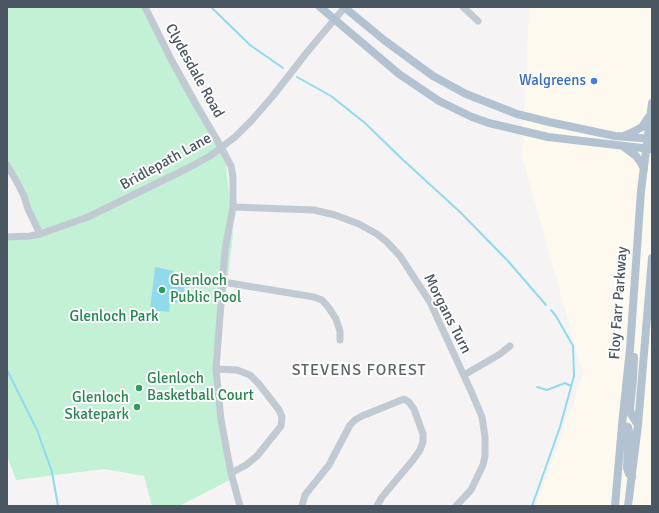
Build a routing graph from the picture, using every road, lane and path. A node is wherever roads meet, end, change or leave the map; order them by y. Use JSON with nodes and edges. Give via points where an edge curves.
{"nodes":[{"id":1,"x":145,"y":7,"type":"edge"},
{"id":2,"x":320,"y":7,"type":"edge"},
{"id":3,"x":344,"y":7,"type":"edge"},
{"id":4,"x":463,"y":7,"type":"edge"},
{"id":5,"x":335,"y":19,"type":"junction"},
{"id":6,"x":478,"y":21,"type":"dead end"},
{"id":7,"x":652,"y":103,"type":"edge"},
{"id":8,"x":651,"y":115,"type":"junction"},
{"id":9,"x":623,"y":137,"type":"junction"},
{"id":10,"x":650,"y":138,"type":"edge"},
{"id":11,"x":221,"y":146,"type":"junction"},
{"id":12,"x":624,"y":146,"type":"junction"},
{"id":13,"x":649,"y":149,"type":"edge"},
{"id":14,"x":7,"y":165,"type":"edge"},
{"id":15,"x":644,"y":170,"type":"junction"},
{"id":16,"x":234,"y":207,"type":"junction"},
{"id":17,"x":40,"y":234,"type":"junction"},
{"id":18,"x":7,"y":238,"type":"edge"},
{"id":19,"x":652,"y":258,"type":"edge"},
{"id":20,"x":223,"y":282,"type":"junction"},
{"id":21,"x":340,"y":340,"type":"dead end"},
{"id":22,"x":510,"y":346,"type":"dead end"},
{"id":23,"x":630,"y":349,"type":"junction"},
{"id":24,"x":216,"y":369,"type":"junction"},
{"id":25,"x":464,"y":374,"type":"junction"},
{"id":26,"x":622,"y":425,"type":"junction"},
{"id":27,"x":638,"y":425,"type":"junction"},
{"id":28,"x":232,"y":473,"type":"junction"},
{"id":29,"x":632,"y":477,"type":"junction"},
{"id":30,"x":240,"y":506,"type":"edge"},
{"id":31,"x":302,"y":506,"type":"edge"},
{"id":32,"x":377,"y":506,"type":"edge"},
{"id":33,"x":456,"y":506,"type":"edge"},
{"id":34,"x":615,"y":506,"type":"edge"},
{"id":35,"x":628,"y":506,"type":"edge"}],
"edges":[{"from":1,"to":11,"type":"street","name":"Clydesdale Road","via":[[172,61]]},
{"from":2,"to":5,"type":"main road"},
{"from":3,"to":5,"type":"street","name":"Bridlepath Lane"},
{"from":3,"to":9,"type":"main road","via":[[433,76],[466,94],[517,114]]},
{"from":4,"to":6,"type":"street"},
{"from":5,"to":11,"type":"street","name":"Bridlepath Lane","via":[[252,120],[235,137]]},
{"from":5,"to":12,"type":"main road","via":[[399,74],[439,101],[472,117],[548,138]]},
{"from":7,"to":8,"type":"main road","name":"Floy Farr Parkway"},
{"from":8,"to":9,"type":"main road","via":[[642,127]]},
{"from":8,"to":10,"type":"main road","name":"Floy Farr Parkway"},
{"from":9,"to":10,"type":"main road"},
{"from":10,"to":13,"type":"main road","name":"Floy Farr Parkway"},
{"from":11,"to":16,"type":"street","name":"Clydesdale Road","via":[[231,166]]},
{"from":11,"to":17,"type":"street","name":"Bridlepath Lane","via":[[210,156],[109,208]]},
{"from":12,"to":13,"type":"main road"},
{"from":12,"to":15,"type":"main road","via":[[636,156]]},
{"from":13,"to":15,"type":"main road","name":"Floy Farr Parkway"},
{"from":14,"to":17,"type":"street"},
{"from":15,"to":23,"type":"main road","name":"Floy Farr Parkway"},
{"from":16,"to":20,"type":"street","name":"Clydesdale Road","via":[[225,250]]},
{"from":16,"to":25,"type":"street","name":"Morgans Turn","via":[[314,210],[359,224],[377,234],[400,256],[430,302]]},
{"from":17,"to":18,"type":"street","name":"Bridlepath Lane"},
{"from":19,"to":27,"type":"main road","name":"Floy Farr Parkway"},
{"from":20,"to":21,"type":"street","via":[[322,300],[336,319]]},
{"from":20,"to":24,"type":"street","name":"Clydesdale Road"},
{"from":22,"to":25,"type":"street"},
{"from":23,"to":26,"type":"main road","name":"Floy Farr Parkway"},
{"from":23,"to":27,"type":"main road","via":[[634,358],[630,408]]},
{"from":24,"to":28,"type":"street","name":"Clydesdale Road","via":[[221,420]]},
{"from":24,"to":28,"type":"street","via":[[237,370],[250,375],[282,417],[281,426],[257,456]]},
{"from":25,"to":33,"type":"street","name":"Morgans Turn","via":[[482,417],[485,452],[483,465],[471,490]]},
{"from":26,"to":29,"type":"main road","via":[[628,427],[629,431],[627,468]]},
{"from":26,"to":34,"type":"main road","name":"Floy Farr Parkway"},
{"from":27,"to":29,"type":"main road","name":"Floy Farr Parkway"},
{"from":28,"to":30,"type":"street","name":"Clydesdale Road"},
{"from":29,"to":35,"type":"main road","name":"Floy Farr Parkway"},
{"from":31,"to":32,"type":"street","via":[[305,495],[329,465],[350,425],[362,416],[404,400],[410,402],[414,409],[423,434],[423,442],[413,460]]}]}
